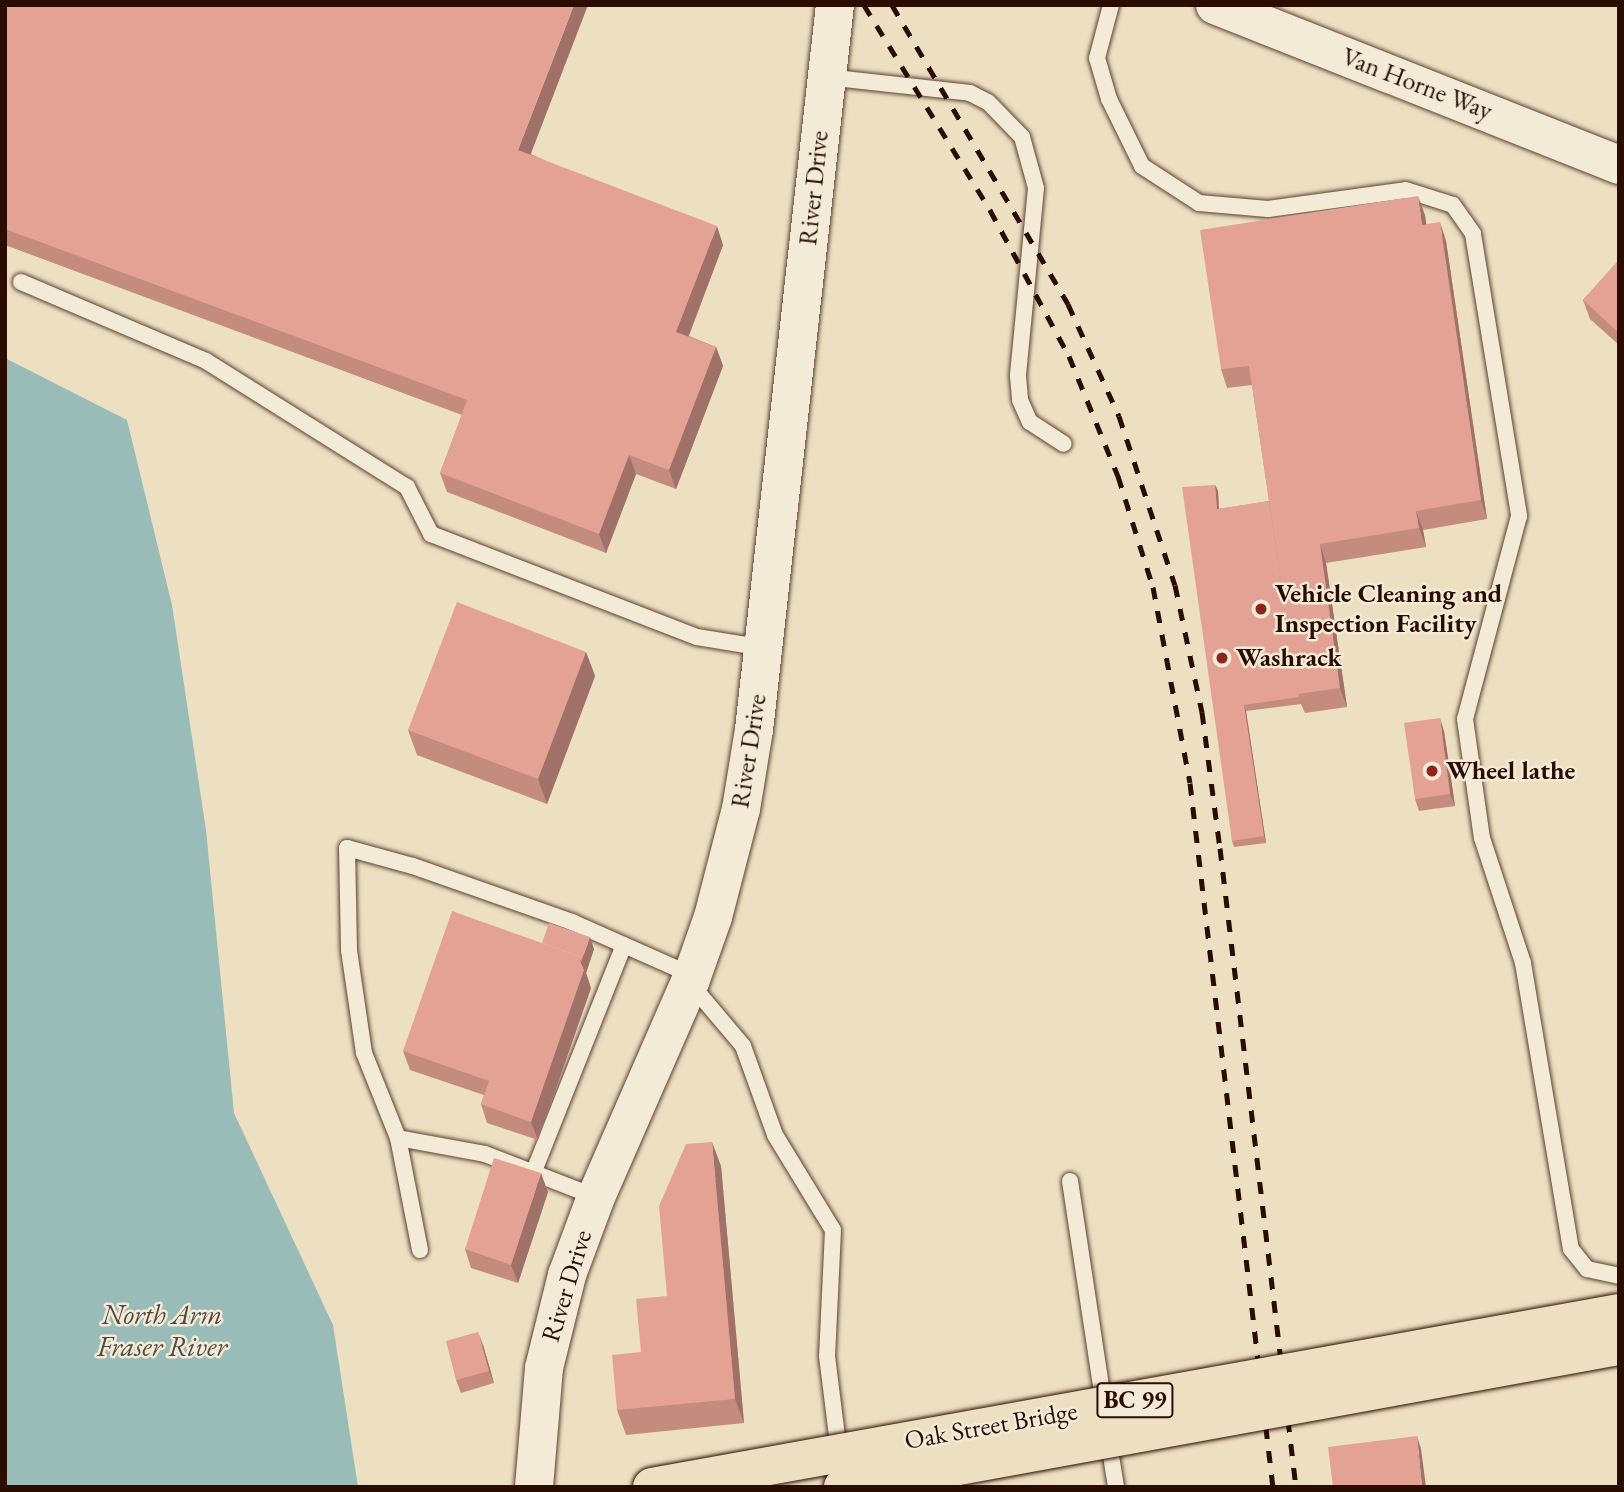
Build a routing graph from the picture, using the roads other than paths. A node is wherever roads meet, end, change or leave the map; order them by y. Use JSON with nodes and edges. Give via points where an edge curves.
{"nodes":[{"id":1,"x":835,"y":5,"type":"edge"},
{"id":2,"x":1111,"y":5,"type":"edge"},
{"id":3,"x":1215,"y":5,"type":"edge"},
{"id":4,"x":826,"y":76,"type":"junction"},
{"id":5,"x":1619,"y":165,"type":"edge"},
{"id":6,"x":21,"y":282,"type":"dead end"},
{"id":7,"x":1064,"y":444,"type":"dead end"},
{"id":8,"x":764,"y":648,"type":"junction"},
{"id":9,"x":624,"y":945,"type":"junction"},
{"id":10,"x":690,"y":982,"type":"junction"},
{"id":11,"x":398,"y":1138,"type":"junction"},
{"id":12,"x":534,"y":1171,"type":"junction"},
{"id":13,"x":1070,"y":1181,"type":"dead end"},
{"id":14,"x":596,"y":1196,"type":"junction"},
{"id":15,"x":420,"y":1250,"type":"dead end"},
{"id":16,"x":1619,"y":1276,"type":"edge"},
{"id":17,"x":1619,"y":1313,"type":"edge"},
{"id":18,"x":1619,"y":1346,"type":"edge"},
{"id":19,"x":534,"y":1476,"type":"edge"},
{"id":20,"x":652,"y":1487,"type":"edge"},
{"id":21,"x":844,"y":1487,"type":"edge"},
{"id":22,"x":1116,"y":1487,"type":"edge"}],
"edges":[{"from":1,"to":4,"type":"street","name":"River Drive"},
{"from":2,"to":16,"type":"lane","via":[[1097,58],[1109,99],[1142,166],[1199,203],[1268,209],[1406,190],[1453,205],[1473,234],[1519,516],[1465,719],[1482,838],[1523,963],[1571,1249],[1587,1269]]},
{"from":3,"to":5,"type":"street","name":"Van Horne Way"},
{"from":4,"to":7,"type":"lane","via":[[970,93],[988,102],[1022,137],[1035,169],[1036,200],[1018,376],[1020,400],[1030,422]]},
{"from":4,"to":8,"type":"street","name":"River Drive"},
{"from":6,"to":8,"type":"lane","via":[[206,361],[407,487],[430,534],[697,637]]},
{"from":8,"to":10,"type":"street","name":"River Drive","via":[[738,821]]},
{"from":9,"to":10,"type":"lane","via":[[678,969]]},
{"from":9,"to":11,"type":"lane","via":[[414,866],[347,848],[349,950],[364,1053]]},
{"from":9,"to":12,"type":"lane"},
{"from":10,"to":14,"type":"street","name":"River Drive"},
{"from":10,"to":21,"type":"lane","via":[[743,1046],[775,1135],[833,1230],[827,1356]]},
{"from":11,"to":12,"type":"lane","via":[[485,1154]]},
{"from":11,"to":15,"type":"lane"},
{"from":12,"to":14,"type":"lane"},
{"from":13,"to":22,"type":"lane"},
{"from":14,"to":19,"type":"street","name":"River Drive","via":[[567,1275],[549,1344]]},
{"from":17,"to":20,"type":"highway","name":"Oak Street Bridge","number":"BC 99","bridge":true},
{"from":18,"to":21,"type":"highway","name":"Oak Street Bridge","number":"BC 99","bridge":true}]}
